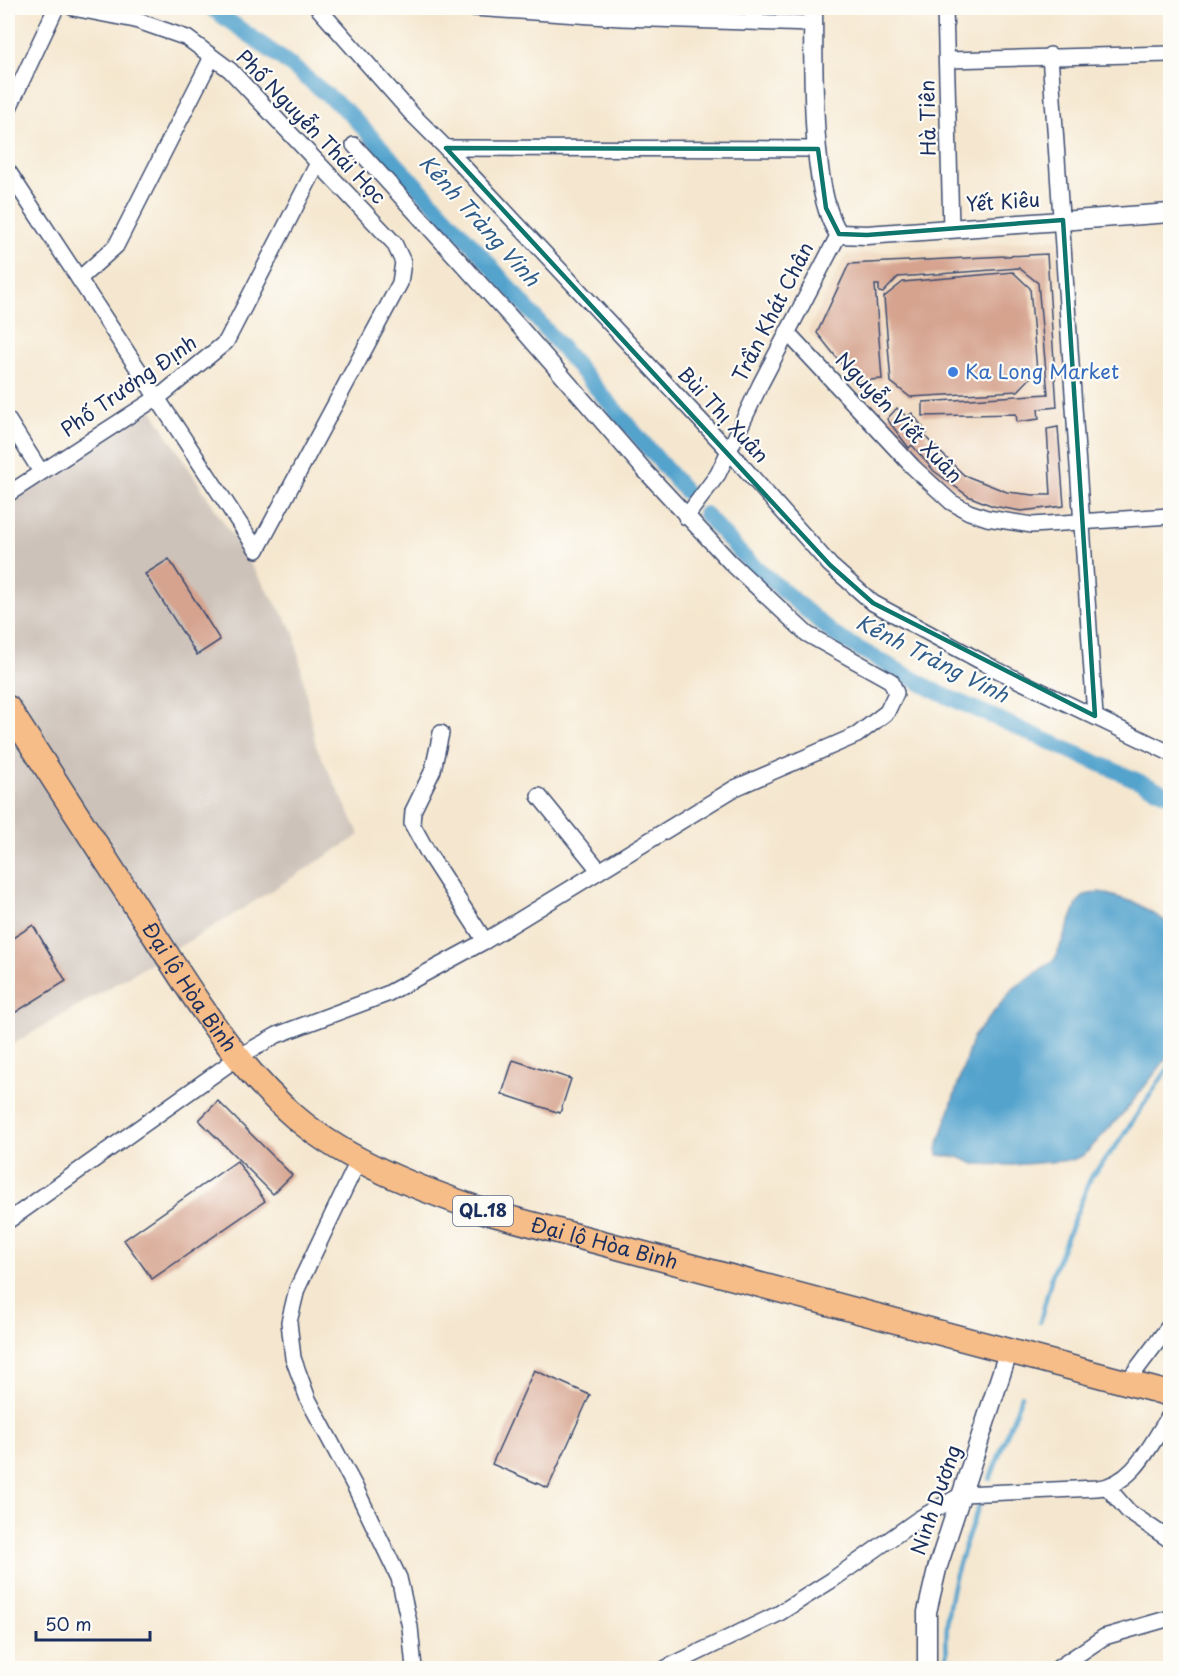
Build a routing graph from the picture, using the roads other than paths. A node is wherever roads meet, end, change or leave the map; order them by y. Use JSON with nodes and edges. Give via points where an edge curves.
{"nodes":[{"id":1,"x":56,"y":8,"type":"edge"},
{"id":2,"x":73,"y":8,"type":"edge"},
{"id":3,"x":318,"y":8,"type":"edge"},
{"id":4,"x":474,"y":8,"type":"edge"},
{"id":5,"x":945,"y":8,"type":"edge"},
{"id":6,"x":813,"y":16,"type":"edge"},
{"id":7,"x":1170,"y":54,"type":"edge"},
{"id":8,"x":1050,"y":56,"type":"junction"},
{"id":9,"x":212,"y":57,"type":"junction"},
{"id":10,"x":948,"y":60,"type":"junction"},
{"id":11,"x":8,"y":110,"type":"edge"},
{"id":12,"x":354,"y":145,"type":"dead end"},
{"id":13,"x":446,"y":148,"type":"junction"},
{"id":14,"x":818,"y":149,"type":"junction"},
{"id":15,"x":318,"y":163,"type":"junction"},
{"id":16,"x":8,"y":171,"type":"edge"},
{"id":17,"x":1170,"y":213,"type":"edge"},
{"id":18,"x":1063,"y":220,"type":"junction"},
{"id":19,"x":951,"y":228,"type":"junction"},
{"id":20,"x":839,"y":234,"type":"junction"},
{"id":21,"x":79,"y":279,"type":"junction"},
{"id":22,"x":787,"y":332,"type":"junction"},
{"id":23,"x":156,"y":397,"type":"junction"},
{"id":24,"x":8,"y":420,"type":"edge"},
{"id":25,"x":730,"y":452,"type":"junction"},
{"id":26,"x":41,"y":472,"type":"junction"},
{"id":27,"x":8,"y":494,"type":"edge"},
{"id":28,"x":1170,"y":516,"type":"edge"},
{"id":29,"x":686,"y":517,"type":"junction"},
{"id":30,"x":1081,"y":522,"type":"junction"},
{"id":31,"x":8,"y":708,"type":"edge"},
{"id":32,"x":1095,"y":716,"type":"junction"},
{"id":33,"x":441,"y":733,"type":"dead end"},
{"id":34,"x":1170,"y":753,"type":"edge"},
{"id":35,"x":539,"y":796,"type":"dead end"},
{"id":36,"x":600,"y":870,"type":"junction"},
{"id":37,"x":485,"y":941,"type":"junction"},
{"id":38,"x":240,"y":1056,"type":"junction"},
{"id":39,"x":359,"y":1159,"type":"junction"},
{"id":40,"x":8,"y":1221,"type":"edge"},
{"id":41,"x":1170,"y":1325,"type":"edge"},
{"id":42,"x":1009,"y":1350,"type":"junction"},
{"id":43,"x":1127,"y":1382,"type":"junction"},
{"id":44,"x":1170,"y":1394,"type":"edge"},
{"id":45,"x":1170,"y":1414,"type":"edge"},
{"id":46,"x":1107,"y":1487,"type":"junction"},
{"id":47,"x":963,"y":1494,"type":"junction"},
{"id":48,"x":1170,"y":1540,"type":"edge"},
{"id":49,"x":1170,"y":1618,"type":"edge"},
{"id":50,"x":414,"y":1668,"type":"edge"},
{"id":51,"x":666,"y":1668,"type":"edge"},
{"id":52,"x":927,"y":1668,"type":"edge"},
{"id":53,"x":1058,"y":1668,"type":"edge"}],
"edges":[{"from":1,"to":11,"type":"street"},
{"from":2,"to":9,"type":"street","name":"Phố Nguyễn Thái Học","via":[[135,20],[187,38]]},
{"from":3,"to":13,"type":"street","name":"Bùi Thị Xuân"},
{"from":4,"to":6,"type":"street","via":[[621,18]]},
{"from":5,"to":10,"type":"street","name":"Hà Tiên"},
{"from":6,"to":14,"type":"street","name":"Trần Khát Chân"},
{"from":7,"to":8,"type":"street"},
{"from":8,"to":10,"type":"street"},
{"from":8,"to":18,"type":"street"},
{"from":9,"to":15,"type":"street","name":"Phố Nguyễn Thái Học","via":[[230,70]]},
{"from":9,"to":21,"type":"street","via":[[116,246]]},
{"from":10,"to":19,"type":"street","name":"Hà Tiên"},
{"from":12,"to":29,"type":"street"},
{"from":13,"to":14,"type":"street"},
{"from":13,"to":25,"type":"street","name":"Bùi Thị Xuân"},
{"from":14,"to":20,"type":"street","name":"Trần Khát Chân","via":[[826,208]]},
{"from":15,"to":23,"type":"street","name":"Phố Trương Định","via":[[226,342]]},
{"from":15,"to":23,"type":"street","name":"Phố Nguyễn Thái Học","via":[[394,243],[403,262],[400,283],[257,550]]},
{"from":16,"to":21,"type":"street"},
{"from":17,"to":18,"type":"street","name":"Yết Kiêu"},
{"from":18,"to":19,"type":"street","name":"Yết Kiêu"},
{"from":18,"to":30,"type":"street"},
{"from":19,"to":20,"type":"street","name":"Yết Kiêu"},
{"from":20,"to":22,"type":"street","name":"Trần Khát Chân"},
{"from":21,"to":23,"type":"street"},
{"from":22,"to":25,"type":"street","name":"Trần Khát Chân"},
{"from":22,"to":30,"type":"street","name":"Nguyễn Viết Xuân","via":[[913,467],[951,502],[1012,524]]},
{"from":23,"to":26,"type":"street","name":"Phố Trương Định"},
{"from":24,"to":26,"type":"street"},
{"from":25,"to":29,"type":"street","name":"Trần Khát Chân","via":[[714,481]]},
{"from":25,"to":32,"type":"street","name":"Bùi Thị Xuân","via":[[830,566],[873,603],[994,669]]},
{"from":26,"to":27,"type":"street","name":"Phố Trương Định"},
{"from":28,"to":30,"type":"street","name":"Nguyễn Viết Xuân"},
{"from":29,"to":36,"type":"street","via":[[807,634],[886,678],[896,693],[887,712],[857,735],[735,788]]},
{"from":30,"to":32,"type":"street"},
{"from":31,"to":38,"type":"highway","name":"Đại lộ Hòa Bình","number":"QL.18","via":[[176,970]]},
{"from":32,"to":34,"type":"street","name":"Bùi Thị Xuân"},
{"from":33,"to":37,"type":"street","via":[[433,770],[413,810],[412,824]]},
{"from":35,"to":36,"type":"street"},
{"from":36,"to":37,"type":"street"},
{"from":37,"to":38,"type":"street","via":[[387,994],[278,1035]]},
{"from":38,"to":39,"type":"highway","name":"Đại lộ Hòa Bình","number":"QL.18","via":[[296,1118]]},
{"from":38,"to":40,"type":"street"},
{"from":39,"to":42,"type":"highway","name":"Đại lộ Hòa Bình","number":"QL.18","via":[[423,1189],[490,1213]]},
{"from":39,"to":50,"type":"street","via":[[297,1289],[291,1307],[290,1336],[293,1358],[308,1399],[399,1578]]},
{"from":41,"to":43,"type":"street"},
{"from":42,"to":43,"type":"highway","name":"Đại lộ Hòa Bình","number":"QL.18"},
{"from":42,"to":47,"type":"street","name":"Ninh Dương"},
{"from":43,"to":44,"type":"highway","name":"Đại lộ Hòa Bình","number":"QL.18"},
{"from":45,"to":46,"type":"street","via":[[1125,1479]]},
{"from":46,"to":47,"type":"street"},
{"from":46,"to":48,"type":"street","via":[[1129,1512]]},
{"from":47,"to":51,"type":"street","via":[[920,1518],[778,1614]]},
{"from":47,"to":52,"type":"street","name":"Ninh Dương","via":[[930,1594],[925,1632]]},
{"from":49,"to":53,"type":"street","via":[[1104,1637]]}]}
